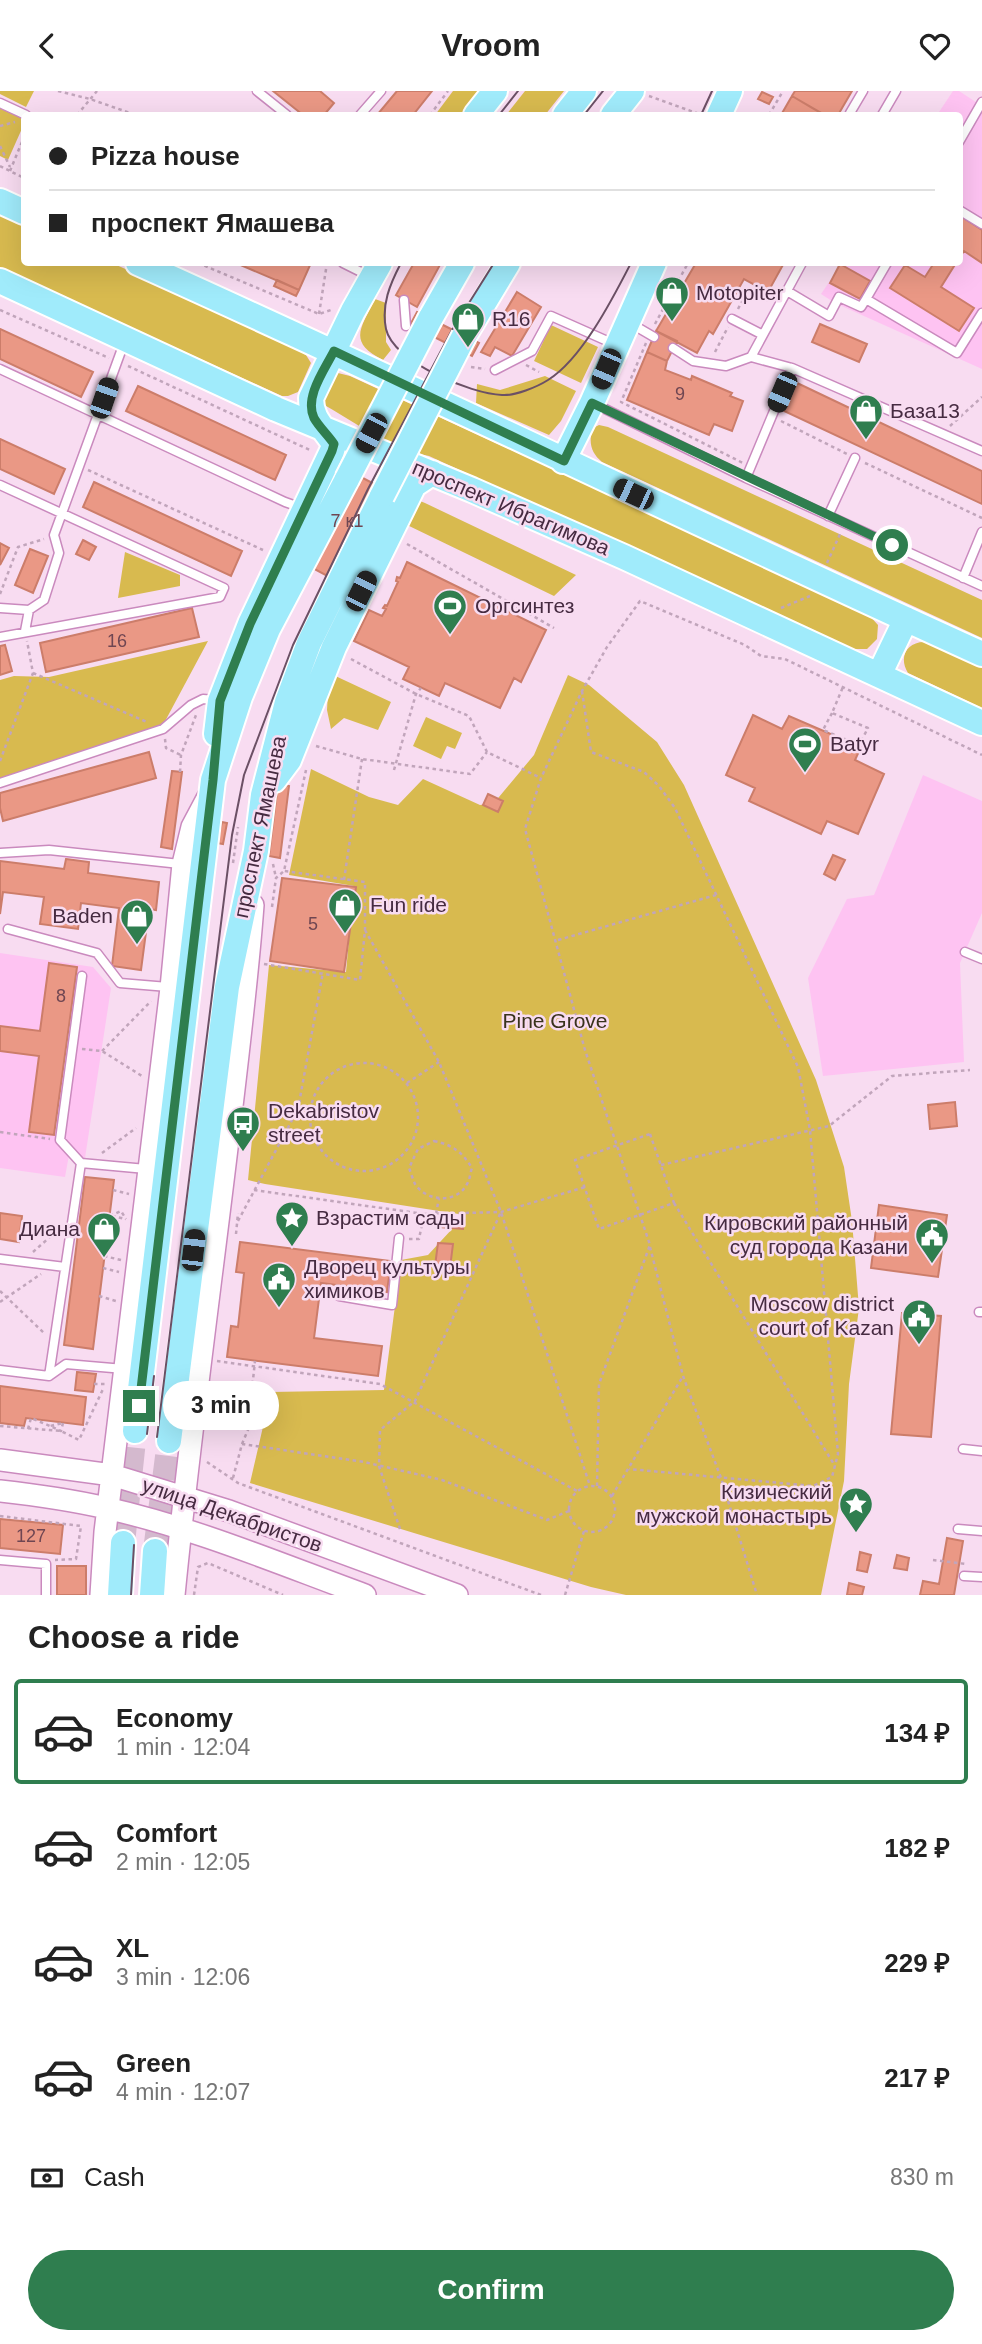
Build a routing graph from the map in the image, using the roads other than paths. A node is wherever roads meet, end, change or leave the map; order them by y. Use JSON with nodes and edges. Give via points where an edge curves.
{"nodes":[{"id":1,"x":257,"y":91,"type":"edge"},
{"id":2,"x":380,"y":91,"type":"edge"},
{"id":3,"x":495,"y":91,"type":"edge"},
{"id":4,"x":584,"y":91,"type":"edge"},
{"id":5,"x":730,"y":91,"type":"edge"},
{"id":6,"x":863,"y":91,"type":"edge"},
{"id":7,"x":896,"y":91,"type":"edge"},
{"id":8,"x":638,"y":92,"type":"edge"},
{"id":9,"x":982,"y":102,"type":"edge"},
{"id":10,"x":0,"y":103,"type":"edge"},
{"id":11,"x":283,"y":112,"type":"edge"},
{"id":12,"x":362,"y":112,"type":"edge"},
{"id":13,"x":478,"y":112,"type":"edge"},
{"id":14,"x":567,"y":112,"type":"edge"},
{"id":15,"x":616,"y":112,"type":"edge"},
{"id":16,"x":720,"y":112,"type":"edge"},
{"id":17,"x":851,"y":112,"type":"edge"},
{"id":18,"x":884,"y":112,"type":"edge"},
{"id":19,"x":21,"y":115,"type":"edge"},
{"id":20,"x":963,"y":135,"type":"edge"},
{"id":21,"x":0,"y":201,"type":"edge"},
{"id":22,"x":21,"y":211,"type":"edge"},
{"id":23,"x":963,"y":212,"type":"edge"},
{"id":24,"x":982,"y":224,"type":"edge"},
{"id":25,"x":145,"y":266,"type":"edge"},
{"id":26,"x":357,"y":266,"type":"edge"},
{"id":27,"x":460,"y":266,"type":"edge"},
{"id":28,"x":507,"y":266,"type":"edge"},
{"id":29,"x":653,"y":266,"type":"edge"},
{"id":30,"x":800,"y":266,"type":"edge"},
{"id":31,"x":885,"y":266,"type":"edge"},
{"id":32,"x":376,"y":270,"type":"edge"},
{"id":33,"x":0,"y":281,"type":"edge"},
{"id":34,"x":787,"y":291,"type":"junction"},
{"id":35,"x":866,"y":299,"type":"junction"},
{"id":36,"x":404,"y":300,"type":"dead end"},
{"id":37,"x":982,"y":313,"type":"edge"},
{"id":38,"x":732,"y":319,"type":"dead end"},
{"id":39,"x":628,"y":321,"type":"junction"},
{"id":40,"x":406,"y":326,"type":"dead end"},
{"id":41,"x":763,"y":334,"type":"junction"},
{"id":42,"x":654,"y":337,"type":"dead end"},
{"id":43,"x":617,"y":345,"type":"junction"},
{"id":44,"x":673,"y":348,"type":"dead end"},
{"id":45,"x":121,"y":350,"type":"junction"},
{"id":46,"x":334,"y":351,"type":"junction"},
{"id":47,"x":751,"y":357,"type":"junction"},
{"id":48,"x":792,"y":367,"type":"junction"},
{"id":49,"x":0,"y":369,"type":"edge"},
{"id":50,"x":495,"y":370,"type":"road end"},
{"id":51,"x":592,"y":403,"type":"junction"},
{"id":52,"x":98,"y":417,"type":"junction"},
{"id":53,"x":321,"y":428,"type":"junction"},
{"id":54,"x":982,"y":451,"type":"edge"},
{"id":55,"x":855,"y":458,"type":"road end"},
{"id":56,"x":564,"y":461,"type":"junction"},
{"id":57,"x":432,"y":473,"type":"junction"},
{"id":58,"x":746,"y":478,"type":"junction"},
{"id":59,"x":0,"y":485,"type":"edge"},
{"id":60,"x":305,"y":509,"type":"junction"},
{"id":61,"x":64,"y":513,"type":"junction"},
{"id":62,"x":828,"y":516,"type":"junction"},
{"id":63,"x":982,"y":532,"type":"edge"},
{"id":64,"x":963,"y":578,"type":"junction"},
{"id":65,"x":982,"y":586,"type":"edge"},
{"id":66,"x":0,"y":608,"type":"edge"},
{"id":67,"x":29,"y":610,"type":"junction"},
{"id":68,"x":906,"y":619,"type":"junction"},
{"id":69,"x":25,"y":631,"type":"junction"},
{"id":70,"x":0,"y":637,"type":"edge"},
{"id":71,"x":982,"y":654,"type":"edge"},
{"id":72,"x":879,"y":675,"type":"junction"},
{"id":73,"x":220,"y":701,"type":"junction"},
{"id":74,"x":982,"y":723,"type":"edge"},
{"id":75,"x":0,"y":783,"type":"edge"},
{"id":76,"x":212,"y":787,"type":"junction"},
{"id":77,"x":263,"y":795,"type":"junction"},
{"id":78,"x":248,"y":850,"type":"junction"},
{"id":79,"x":0,"y":853,"type":"edge"},
{"id":80,"x":183,"y":864,"type":"junction"},
{"id":81,"x":8,"y":929,"type":"dead end"},
{"id":82,"x":965,"y":952,"type":"dead end"},
{"id":83,"x":982,"y":959,"type":"edge"},
{"id":84,"x":82,"y":976,"type":"dead end"},
{"id":85,"x":163,"y":993,"type":"junction"},
{"id":86,"x":85,"y":1163,"type":"junction"},
{"id":87,"x":150,"y":1169,"type":"junction"},
{"id":88,"x":399,"y":1238,"type":"road end"},
{"id":89,"x":0,"y":1259,"type":"edge"},
{"id":90,"x":65,"y":1266,"type":"junction"},
{"id":91,"x":339,"y":1296,"type":"dead end"},
{"id":92,"x":124,"y":1369,"type":"junction"},
{"id":93,"x":0,"y":1370,"type":"edge"},
{"id":94,"x":49,"y":1376,"type":"junction"},
{"id":95,"x":135,"y":1431,"type":"tunnel mouth"},
{"id":96,"x":169,"y":1440,"type":"tunnel mouth"},
{"id":97,"x":963,"y":1449,"type":"dead end"},
{"id":98,"x":982,"y":1451,"type":"edge"},
{"id":99,"x":0,"y":1460,"type":"edge"},
{"id":100,"x":112,"y":1475,"type":"junction"},
{"id":101,"x":0,"y":1491,"type":"edge"},
{"id":102,"x":184,"y":1497,"type":"junction"},
{"id":103,"x":109,"y":1508,"type":"junction"},
{"id":104,"x":181,"y":1529,"type":"junction"},
{"id":105,"x":958,"y":1529,"type":"dead end"},
{"id":106,"x":982,"y":1531,"type":"edge"},
{"id":107,"x":123,"y":1543,"type":"tunnel mouth"},
{"id":108,"x":155,"y":1551,"type":"tunnel mouth"},
{"id":109,"x":0,"y":1560,"type":"edge"},
{"id":110,"x":964,"y":1576,"type":"dead end"},
{"id":111,"x":982,"y":1577,"type":"edge"},
{"id":112,"x":46,"y":1595,"type":"edge"},
{"id":113,"x":101,"y":1595,"type":"edge"},
{"id":114,"x":120,"y":1595,"type":"edge"},
{"id":115,"x":152,"y":1595,"type":"edge"},
{"id":116,"x":174,"y":1595,"type":"edge"},
{"id":117,"x":365,"y":1595,"type":"edge"},
{"id":118,"x":457,"y":1595,"type":"edge"}],
"edges":[{"from":1,"to":11,"type":"lane"},
{"from":2,"to":12,"type":"lane"},
{"from":3,"to":13,"type":"main road"},
{"from":4,"to":14,"type":"main road"},
{"from":5,"to":16,"type":"main road"},
{"from":6,"to":17,"type":"lane"},
{"from":7,"to":18,"type":"lane"},
{"from":8,"to":15,"type":"main road"},
{"from":9,"to":20,"type":"lane"},
{"from":10,"to":19,"type":"lane"},
{"from":21,"to":22,"type":"main road"},
{"from":23,"to":24,"type":"lane"},
{"from":25,"to":46,"type":"main road"},
{"from":26,"to":32,"type":"lane"},
{"from":27,"to":76,"type":"main road","bridge":true,"via":[[268,629],[240,697]]},
{"from":28,"to":77,"type":"main road","name":"проспект Ямашева","bridge":true,"via":[[464,336],[309,643],[287,702]]},
{"from":29,"to":39,"type":"main road"},
{"from":30,"to":34,"type":"lane"},
{"from":31,"to":35,"type":"lane"},
{"from":32,"to":46,"type":"main road"},
{"from":33,"to":45,"type":"main road","name":"проспект Ибрагимова"},
{"from":34,"to":35,"type":"lane","via":[[829,316],[839,297],[861,307]]},
{"from":34,"to":41,"type":"lane"},
{"from":35,"to":37,"type":"lane","via":[[957,353]]},
{"from":36,"to":40,"type":"lane"},
{"from":38,"to":41,"type":"lane"},
{"from":39,"to":42,"type":"lane"},
{"from":39,"to":43,"type":"main road"},
{"from":41,"to":47,"type":"lane"},
{"from":43,"to":50,"type":"lane","via":[[551,316],[532,351]]},
{"from":43,"to":51,"type":"main road"},
{"from":44,"to":47,"type":"lane","via":[[694,361],[726,366]]},
{"from":45,"to":52,"type":"lane"},
{"from":45,"to":53,"type":"main road","name":"проспект Ибрагимова"},
{"from":46,"to":53,"type":"main road","via":[[312,398],[311,410]]},
{"from":46,"to":56,"type":"main road"},
{"from":47,"to":48,"type":"lane"},
{"from":48,"to":54,"type":"lane"},
{"from":48,"to":58,"type":"lane"},
{"from":49,"to":52,"type":"lane"},
{"from":51,"to":56,"type":"main road"},
{"from":51,"to":58,"type":"lane"},
{"from":52,"to":60,"type":"lane"},
{"from":52,"to":61,"type":"lane"},
{"from":53,"to":57,"type":"main road","name":"проспект Ибрагимова"},
{"from":53,"to":60,"type":"main road","via":[[334,444]]},
{"from":55,"to":62,"type":"lane"},
{"from":56,"to":68,"type":"main road"},
{"from":57,"to":72,"type":"main road","name":"проспект Ибрагимова"},
{"from":57,"to":77,"type":"main road","via":[[414,485],[334,647],[302,741]]},
{"from":58,"to":62,"type":"lane"},
{"from":59,"to":61,"type":"lane"},
{"from":60,"to":73,"type":"main road","via":[[250,624]]},
{"from":61,"to":67,"type":"lane","via":[[54,535],[59,553],[44,600]]},
{"from":61,"to":69,"type":"lane","via":[[224,589],[220,597]]},
{"from":62,"to":64,"type":"lane"},
{"from":63,"to":64,"type":"lane"},
{"from":64,"to":65,"type":"lane"},
{"from":66,"to":67,"type":"lane"},
{"from":67,"to":69,"type":"lane"},
{"from":68,"to":71,"type":"main road"},
{"from":68,"to":72,"type":"main road"},
{"from":69,"to":70,"type":"lane"},
{"from":72,"to":74,"type":"main road","name":"проспект Ибрагимова"},
{"from":73,"to":75,"type":"lane","via":[[203,699],[163,729]]},
{"from":73,"to":76,"type":"main road"},
{"from":76,"to":80,"type":"main road","via":[[191,827]]},
{"from":76,"to":95,"type":"main road"},
{"from":77,"to":78,"type":"main road","name":"проспект Ямашева"},
{"from":78,"to":96,"type":"main road","name":"проспект Ямашева"},
{"from":78,"to":102,"type":"main road","via":[[250,952]]},
{"from":79,"to":80,"type":"lane","via":[[49,850]]},
{"from":80,"to":85,"type":"main road"},
{"from":81,"to":85,"type":"lane","via":[[97,953],[120,983]]},
{"from":82,"to":83,"type":"lane"},
{"from":84,"to":86,"type":"lane","via":[[60,1140]]},
{"from":85,"to":87,"type":"main road"},
{"from":86,"to":87,"type":"lane"},
{"from":86,"to":90,"type":"lane"},
{"from":87,"to":92,"type":"main road"},
{"from":88,"to":91,"type":"lane","via":[[392,1305]]},
{"from":89,"to":90,"type":"lane"},
{"from":90,"to":94,"type":"lane"},
{"from":92,"to":94,"type":"lane","via":[[66,1364]]},
{"from":92,"to":100,"type":"main road"},
{"from":93,"to":94,"type":"lane"},
{"from":97,"to":98,"type":"lane"},
{"from":99,"to":100,"type":"main road","name":"улица Декабристов"},
{"from":100,"to":102,"type":"main road","name":"улица Декабристов"},
{"from":100,"to":103,"type":"main road"},
{"from":101,"to":103,"type":"main road","name":"улица Декабристов"},
{"from":102,"to":104,"type":"main road"},
{"from":102,"to":118,"type":"main road","name":"улица Декабристов"},
{"from":103,"to":104,"type":"main road","name":"улица Декабристов"},
{"from":103,"to":113,"type":"main road"},
{"from":104,"to":116,"type":"main road"},
{"from":104,"to":117,"type":"main road","name":"улица Декабристов"},
{"from":105,"to":106,"type":"lane"},
{"from":107,"to":114,"type":"main road"},
{"from":108,"to":115,"type":"main road"},
{"from":109,"to":112,"type":"lane","via":[[46,1564]]},
{"from":110,"to":111,"type":"lane"}]}
